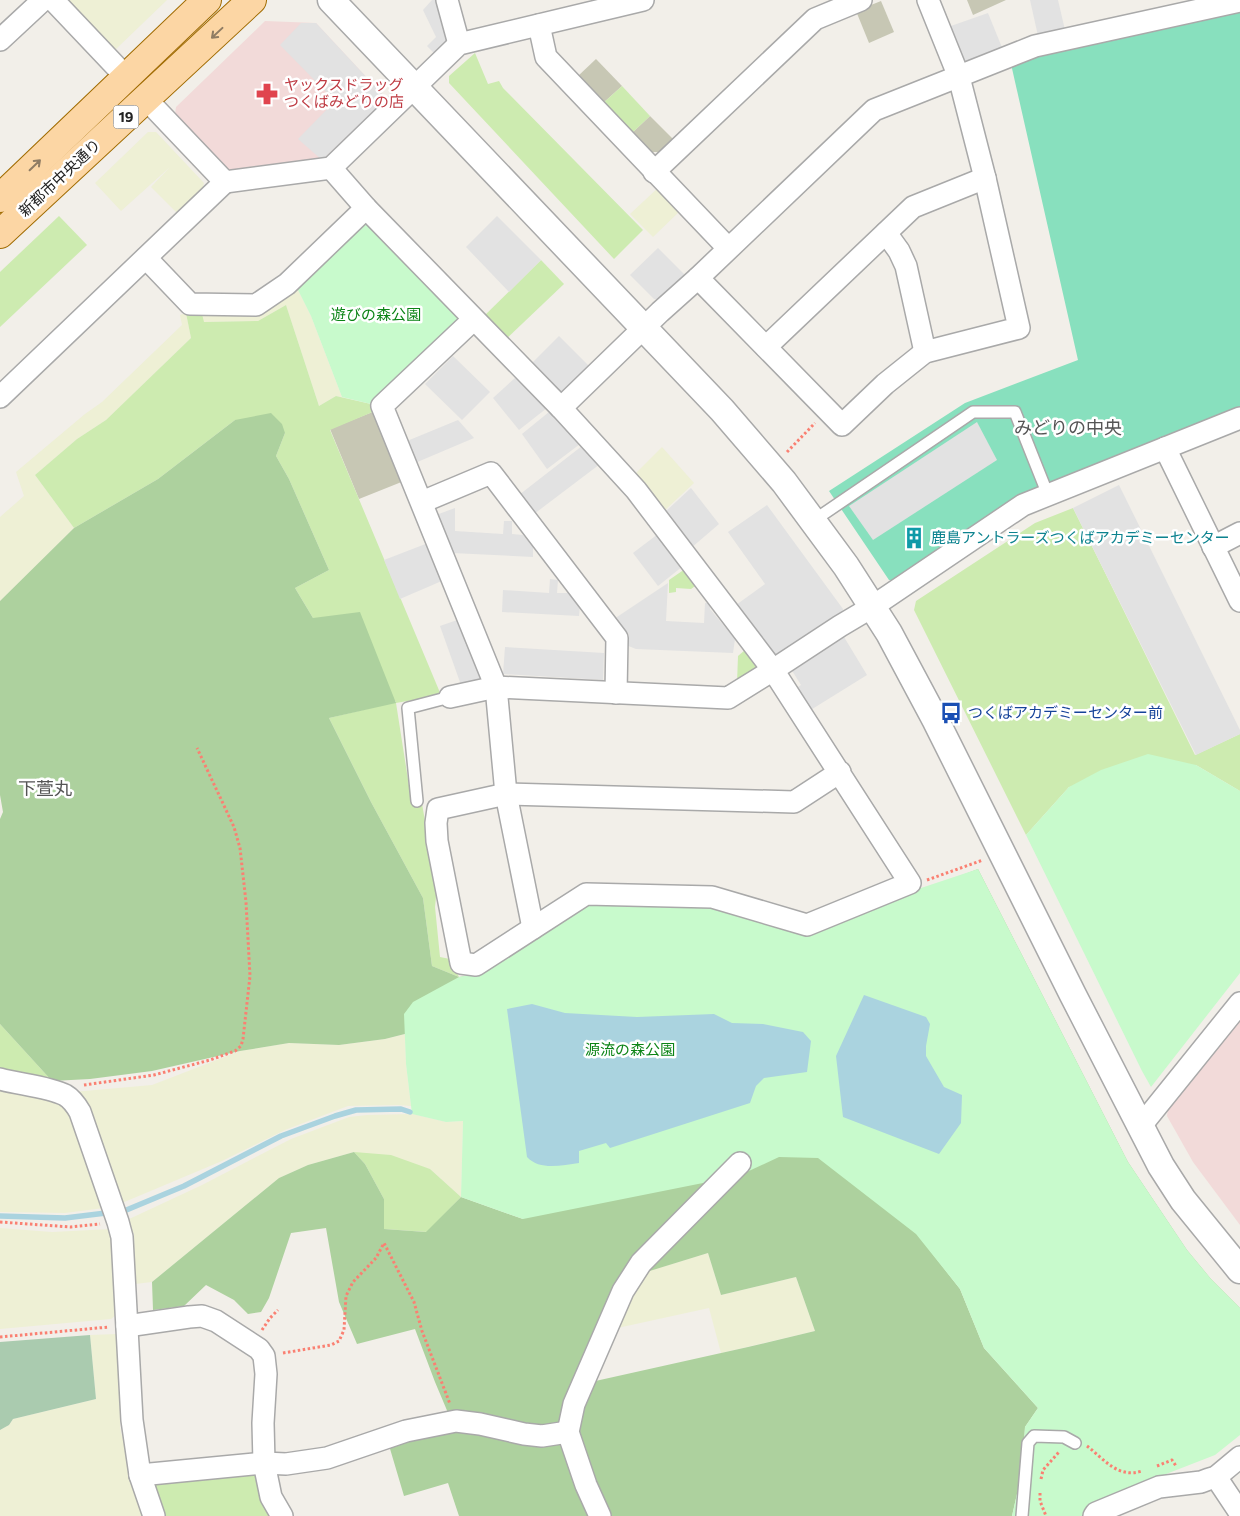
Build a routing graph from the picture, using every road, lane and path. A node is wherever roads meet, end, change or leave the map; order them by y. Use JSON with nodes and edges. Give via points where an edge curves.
{"nodes":[{"id":1,"x":43,"y":0,"type":"edge"},
{"id":2,"x":53,"y":0,"type":"edge"},
{"id":3,"x":207,"y":0,"type":"edge"},
{"id":4,"x":252,"y":0,"type":"edge"},
{"id":5,"x":331,"y":0,"type":"edge"},
{"id":6,"x":448,"y":0,"type":"edge"},
{"id":7,"x":644,"y":0,"type":"edge"},
{"id":8,"x":861,"y":0,"type":"edge"},
{"id":9,"x":928,"y":0,"type":"edge"},
{"id":10,"x":1240,"y":1,"type":"edge"},
{"id":11,"x":587,"y":7,"type":"edge"},
{"id":12,"x":539,"y":25,"type":"junction"},
{"id":13,"x":0,"y":40,"type":"edge"},
{"id":14,"x":459,"y":44,"type":"junction"},
{"id":15,"x":126,"y":77,"type":"junction"},
{"id":16,"x":959,"y":77,"type":"junction"},
{"id":17,"x":414,"y":88,"type":"junction"},
{"id":18,"x":146,"y":99,"type":"junction"},
{"id":19,"x":331,"y":168,"type":"junction"},
{"id":20,"x":654,"y":172,"type":"junction"},
{"id":21,"x":984,"y":178,"type":"junction"},
{"id":22,"x":225,"y":182,"type":"junction"},
{"id":23,"x":0,"y":198,"type":"edge"},
{"id":24,"x":366,"y":208,"type":"junction"},
{"id":25,"x":886,"y":233,"type":"junction"},
{"id":26,"x":0,"y":234,"type":"edge"},
{"id":27,"x":728,"y":248,"type":"junction"},
{"id":28,"x":146,"y":258,"type":"junction"},
{"id":29,"x":698,"y":278,"type":"junction"},
{"id":30,"x":474,"y":320,"type":"junction"},
{"id":31,"x":644,"y":328,"type":"junction"},
{"id":32,"x":766,"y":347,"type":"junction"},
{"id":33,"x":925,"y":352,"type":"junction"},
{"id":34,"x":0,"y":397,"type":"edge"},
{"id":35,"x":561,"y":408,"type":"junction"},
{"id":36,"x":827,"y":410,"type":"junction"},
{"id":37,"x":1240,"y":418,"type":"edge"},
{"id":38,"x":1165,"y":448,"type":"junction"},
{"id":39,"x":786,"y":452,"type":"dead end"},
{"id":40,"x":1048,"y":495,"type":"junction"},
{"id":41,"x":422,"y":502,"type":"junction"},
{"id":42,"x":813,"y":520,"type":"junction"},
{"id":43,"x":1240,"y":533,"type":"edge"},
{"id":44,"x":1213,"y":547,"type":"junction"},
{"id":45,"x":1240,"y":602,"type":"edge"},
{"id":46,"x":872,"y":607,"type":"junction"},
{"id":47,"x":773,"y":670,"type":"junction"},
{"id":48,"x":496,"y":687,"type":"junction"},
{"id":49,"x":616,"y":693,"type":"junction"},
{"id":50,"x":450,"y":697,"type":"joint"},
{"id":51,"x":197,"y":748,"type":"dead end"},
{"id":52,"x":840,"y":772,"type":"junction"},
{"id":53,"x":506,"y":794,"type":"junction"},
{"id":54,"x":417,"y":802,"type":"dead end"},
{"id":55,"x":985,"y":860,"type":"dead end"},
{"id":56,"x":910,"y":883,"type":"junction"},
{"id":57,"x":533,"y":928,"type":"junction"},
{"id":58,"x":1240,"y":1004,"type":"edge"},
{"id":59,"x":0,"y":1079,"type":"edge"},
{"id":60,"x":52,"y":1090,"type":"junction"},
{"id":61,"x":1140,"y":1127,"type":"junction"},
{"id":62,"x":740,"y":1163,"type":"dead end"},
{"id":63,"x":0,"y":1222,"type":"edge"},
{"id":64,"x":118,"y":1222,"type":"junction"},
{"id":65,"x":1240,"y":1270,"type":"edge"},
{"id":66,"x":278,"y":1310,"type":"dead end"},
{"id":67,"x":127,"y":1326,"type":"junction"},
{"id":68,"x":0,"y":1337,"type":"edge"},
{"id":69,"x":259,"y":1351,"type":"junction"},
{"id":70,"x":456,"y":1421,"type":"junction"},
{"id":71,"x":568,"y":1432,"type":"junction"},
{"id":72,"x":1075,"y":1443,"type":"junction"},
{"id":73,"x":1240,"y":1457,"type":"edge"},
{"id":74,"x":264,"y":1463,"type":"junction"},
{"id":75,"x":1152,"y":1468,"type":"dead end"},
{"id":76,"x":1145,"y":1470,"type":"dead end"},
{"id":77,"x":1178,"y":1471,"type":"dead end"},
{"id":78,"x":140,"y":1475,"type":"junction"},
{"id":79,"x":1216,"y":1477,"type":"junction"},
{"id":80,"x":1040,"y":1484,"type":"dead end"},
{"id":81,"x":1040,"y":1492,"type":"dead end"},
{"id":82,"x":1240,"y":1513,"type":"edge"},
{"id":83,"x":154,"y":1516,"type":"edge"},
{"id":84,"x":282,"y":1516,"type":"edge"},
{"id":85,"x":600,"y":1516,"type":"edge"},
{"id":86,"x":1022,"y":1516,"type":"edge"},
{"id":87,"x":1046,"y":1516,"type":"edge"},
{"id":88,"x":1094,"y":1516,"type":"edge"}],
"edges":[{"from":1,"to":13,"type":"street"},
{"from":2,"to":15,"type":"street"},
{"from":3,"to":15,"type":"main road","name":"新都市中央通り","number":"19"},
{"from":4,"to":18,"type":"main road","name":"新都市中央通り","number":"19","one_way":true},
{"from":5,"to":17,"type":"street"},
{"from":6,"to":14,"type":"street"},
{"from":7,"to":11,"type":"street"},
{"from":8,"to":20,"type":"street","via":[[815,19]]},
{"from":9,"to":16,"type":"street"},
{"from":10,"to":16,"type":"street","via":[[1035,46]]},
{"from":11,"to":12,"type":"street"},
{"from":12,"to":14,"type":"street"},
{"from":12,"to":20,"type":"street","via":[[546,57]]},
{"from":14,"to":17,"type":"street"},
{"from":23,"to":15,"type":"main road","name":"新都市中央通り","number":"19","one_way":true},
{"from":16,"to":21,"type":"street"},
{"from":16,"to":27,"type":"street","via":[[874,110]]},
{"from":17,"to":19,"type":"street"},
{"from":17,"to":31,"type":"street"},
{"from":18,"to":22,"type":"street"},
{"from":18,"to":26,"type":"main road","name":"新都市中央通り","number":"19"},
{"from":19,"to":22,"type":"street"},
{"from":19,"to":24,"type":"street"},
{"from":20,"to":27,"type":"street"},
{"from":21,"to":25,"type":"street","via":[[913,207]]},
{"from":21,"to":33,"type":"street","via":[[1019,328]]},
{"from":22,"to":28,"type":"street"},
{"from":24,"to":28,"type":"street","via":[[287,284],[256,305],[190,304]]},
{"from":24,"to":30,"type":"street"},
{"from":25,"to":32,"type":"street"},
{"from":25,"to":33,"type":"street","via":[[906,266]]},
{"from":27,"to":29,"type":"street"},
{"from":28,"to":34,"type":"street"},
{"from":29,"to":31,"type":"street"},
{"from":29,"to":32,"type":"street"},
{"from":30,"to":35,"type":"street"},
{"from":30,"to":41,"type":"street","via":[[382,406]]},
{"from":31,"to":35,"type":"street"},
{"from":31,"to":42,"type":"street","via":[[755,448]]},
{"from":32,"to":36,"type":"street"},
{"from":33,"to":36,"type":"street","via":[[842,426]]},
{"from":35,"to":47,"type":"street","via":[[636,490]]},
{"from":36,"to":39,"type":"path"},
{"from":37,"to":38,"type":"street"},
{"from":38,"to":40,"type":"street"},
{"from":38,"to":44,"type":"street"},
{"from":40,"to":42,"type":"lane","via":[[1015,412],[972,412]]},
{"from":40,"to":46,"type":"street","via":[[1023,505]]},
{"from":41,"to":48,"type":"street"},
{"from":41,"to":49,"type":"street","via":[[491,473],[617,638]]},
{"from":42,"to":46,"type":"street"},
{"from":43,"to":44,"type":"street"},
{"from":44,"to":45,"type":"street"},
{"from":46,"to":47,"type":"street"},
{"from":46,"to":61,"type":"street","via":[[936,721]]},
{"from":47,"to":49,"type":"street","via":[[728,698]]},
{"from":47,"to":52,"type":"street"},
{"from":48,"to":49,"type":"street"},
{"from":48,"to":50,"type":"street"},
{"from":48,"to":53,"type":"street"},
{"from":50,"to":54,"type":"lane","via":[[408,708]]},
{"from":51,"to":60,"type":"path","via":[[234,827],[240,848],[250,976],[241,1046],[210,1060],[154,1075]]},
{"from":52,"to":53,"type":"street","via":[[794,802]]},
{"from":52,"to":56,"type":"street"},
{"from":53,"to":57,"type":"street"},
{"from":53,"to":57,"type":"street","via":[[438,809],[437,841],[461,963],[476,965]]},
{"from":55,"to":56,"type":"path"},
{"from":56,"to":57,"type":"street","via":[[807,925],[712,897],[586,894]]},
{"from":58,"to":61,"type":"street"},
{"from":59,"to":60,"type":"street"},
{"from":60,"to":64,"type":"street","via":[[73,1101],[80,1112]]},
{"from":61,"to":65,"type":"street","via":[[1183,1200]]},
{"from":62,"to":71,"type":"street","via":[[641,1263],[623,1291],[574,1404]]},
{"from":63,"to":64,"type":"path","via":[[71,1227]]},
{"from":64,"to":67,"type":"street","via":[[122,1237]]},
{"from":66,"to":69,"type":"path","via":[[261,1331]]},
{"from":67,"to":68,"type":"path"},
{"from":67,"to":69,"type":"street","via":[[202,1316],[216,1321]]},
{"from":67,"to":78,"type":"street","via":[[132,1420]]},
{"from":69,"to":70,"type":"path","via":[[331,1346],[339,1341],[344,1330],[346,1296],[384,1243],[414,1302]]},
{"from":69,"to":74,"type":"street","via":[[266,1374]]},
{"from":70,"to":71,"type":"street","via":[[542,1436]]},
{"from":70,"to":74,"type":"street","via":[[406,1431],[327,1458],[286,1464]]},
{"from":71,"to":85,"type":"street"},
{"from":72,"to":76,"type":"path","via":[[1085,1444],[1104,1462],[1121,1471],[1130,1474]]},
{"from":72,"to":80,"type":"path","via":[[1057,1453],[1043,1470]]},
{"from":72,"to":86,"type":"lane","via":[[1064,1438],[1034,1436],[1028,1443]]},
{"from":73,"to":79,"type":"street"},
{"from":74,"to":78,"type":"street"},
{"from":74,"to":84,"type":"street","via":[[271,1497]]},
{"from":75,"to":77,"type":"path","via":[[1172,1460]]},
{"from":78,"to":83,"type":"street"},
{"from":79,"to":82,"type":"street"},
{"from":79,"to":88,"type":"street","via":[[1201,1482],[1160,1486],[1096,1512]]},
{"from":81,"to":87,"type":"path"}]}
